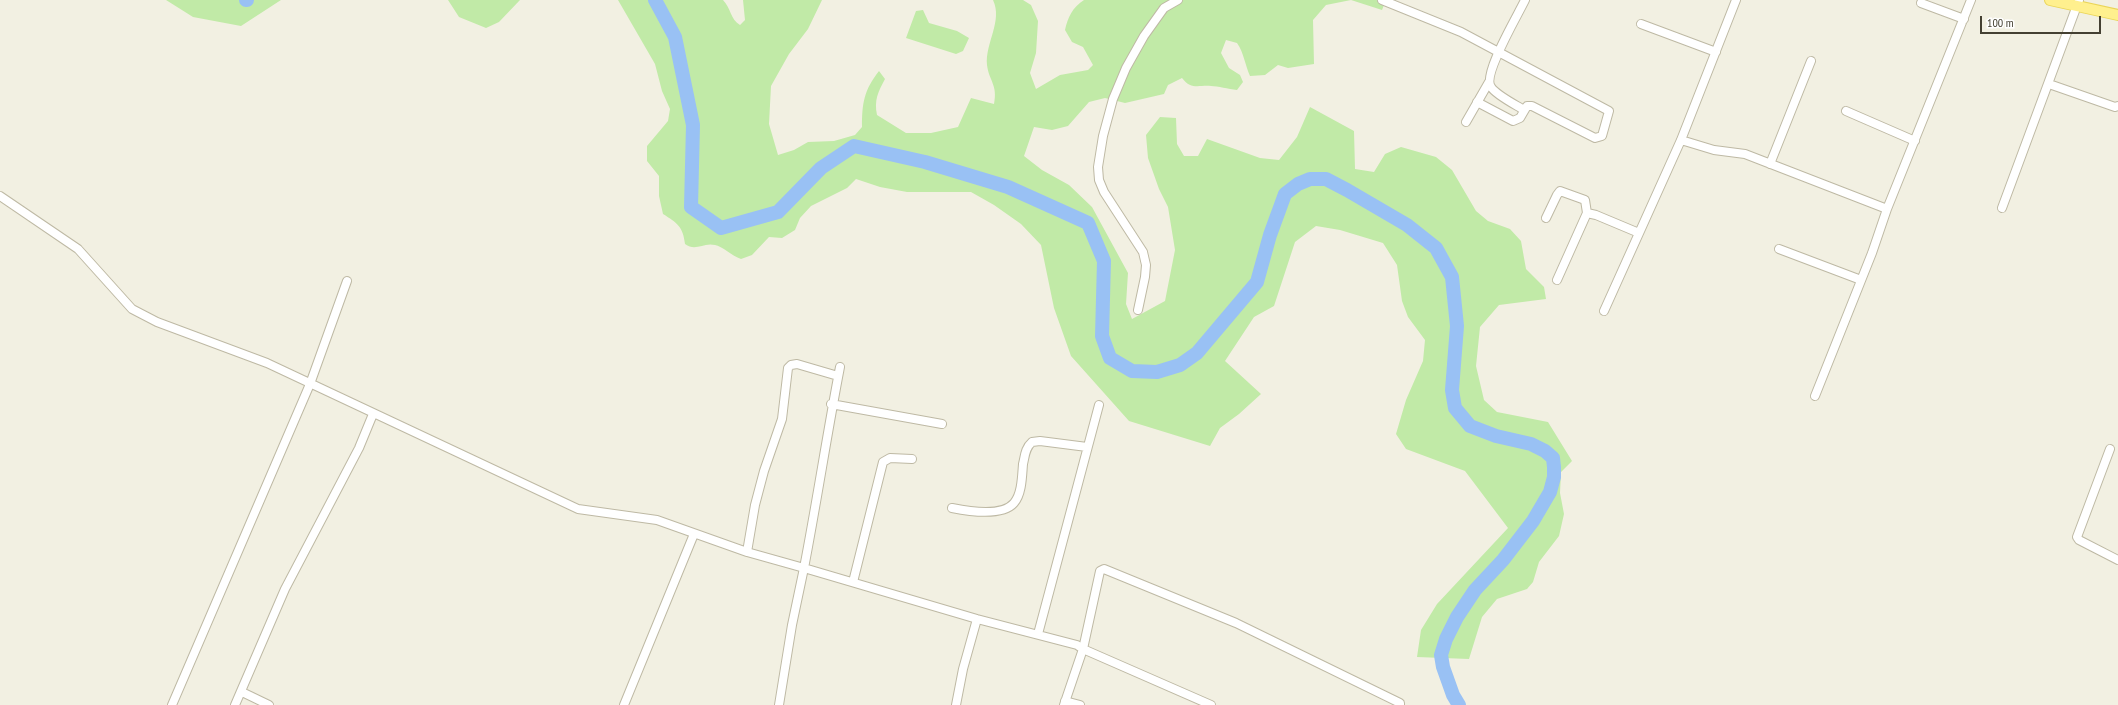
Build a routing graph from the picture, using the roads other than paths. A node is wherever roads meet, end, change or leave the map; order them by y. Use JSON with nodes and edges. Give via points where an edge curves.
{"nodes":[{"id":1,"x":1178,"y":0,"type":"edge"},
{"id":2,"x":1382,"y":0,"type":"edge"},
{"id":3,"x":1525,"y":0,"type":"edge"},
{"id":4,"x":1736,"y":0,"type":"edge"},
{"id":5,"x":1971,"y":0,"type":"edge"},
{"id":6,"x":2050,"y":0,"type":"edge"},
{"id":7,"x":1399,"y":3,"type":"edge"},
{"id":8,"x":1922,"y":3,"type":"dead end"},
{"id":9,"x":2077,"y":4,"type":"edge"},
{"id":10,"x":2118,"y":15,"type":"edge"},
{"id":11,"x":1964,"y":20,"type":"junction"},
{"id":12,"x":1641,"y":24,"type":"dead end"},
{"id":13,"x":1499,"y":52,"type":"junction"},
{"id":14,"x":1716,"y":52,"type":"junction"},
{"id":15,"x":1811,"y":61,"type":"dead end"},
{"id":16,"x":1489,"y":82,"type":"junction"},
{"id":17,"x":2049,"y":84,"type":"junction"},
{"id":18,"x":1476,"y":102,"type":"junction"},
{"id":19,"x":2118,"y":106,"type":"edge"},
{"id":20,"x":1524,"y":110,"type":"junction"},
{"id":21,"x":1846,"y":111,"type":"dead end"},
{"id":22,"x":1466,"y":122,"type":"dead end"},
{"id":23,"x":1681,"y":140,"type":"junction"},
{"id":24,"x":1915,"y":141,"type":"junction"},
{"id":25,"x":1770,"y":164,"type":"junction"},
{"id":26,"x":0,"y":196,"type":"edge"},
{"id":27,"x":2002,"y":208,"type":"dead end"},
{"id":28,"x":1887,"y":209,"type":"junction"},
{"id":29,"x":1587,"y":213,"type":"junction"},
{"id":30,"x":1546,"y":218,"type":"dead end"},
{"id":31,"x":1639,"y":233,"type":"junction"},
{"id":32,"x":1779,"y":249,"type":"dead end"},
{"id":33,"x":1557,"y":280,"type":"dead end"},
{"id":34,"x":1861,"y":280,"type":"junction"},
{"id":35,"x":347,"y":281,"type":"dead end"},
{"id":36,"x":1138,"y":310,"type":"dead end"},
{"id":37,"x":1604,"y":311,"type":"dead end"},
{"id":38,"x":840,"y":366,"type":"dead end"},
{"id":39,"x":838,"y":376,"type":"junction"},
{"id":40,"x":310,"y":384,"type":"junction"},
{"id":41,"x":1815,"y":396,"type":"dead end"},
{"id":42,"x":832,"y":404,"type":"junction"},
{"id":43,"x":1099,"y":405,"type":"dead end"},
{"id":44,"x":373,"y":414,"type":"junction"},
{"id":45,"x":942,"y":424,"type":"dead end"},
{"id":46,"x":1087,"y":447,"type":"junction"},
{"id":47,"x":2110,"y":449,"type":"dead end"},
{"id":48,"x":912,"y":459,"type":"dead end"},
{"id":49,"x":952,"y":508,"type":"dead end"},
{"id":50,"x":694,"y":534,"type":"junction"},
{"id":51,"x":746,"y":552,"type":"junction"},
{"id":52,"x":2118,"y":560,"type":"edge"},
{"id":53,"x":804,"y":568,"type":"junction"},
{"id":54,"x":853,"y":582,"type":"junction"},
{"id":55,"x":977,"y":619,"type":"junction"},
{"id":56,"x":1038,"y":634,"type":"junction"},
{"id":57,"x":1083,"y":649,"type":"junction"},
{"id":58,"x":242,"y":692,"type":"junction"},
{"id":59,"x":1064,"y":703,"type":"edge"},
{"id":60,"x":1206,"y":704,"type":"edge"},
{"id":61,"x":172,"y":705,"type":"edge"},
{"id":62,"x":235,"y":705,"type":"edge"},
{"id":63,"x":269,"y":705,"type":"edge"},
{"id":64,"x":624,"y":705,"type":"edge"},
{"id":65,"x":779,"y":705,"type":"edge"},
{"id":66,"x":956,"y":705,"type":"edge"},
{"id":67,"x":1080,"y":705,"type":"edge"},
{"id":68,"x":1400,"y":705,"type":"edge"}],
"edges":[{"from":1,"to":36,"type":"street","via":[[1164,8],[1126,68],[1113,99],[1098,167],[1099,180],[1104,192],[1142,252],[1146,265]]},
{"from":2,"to":7,"type":"street"},
{"from":3,"to":13,"type":"street"},
{"from":4,"to":14,"type":"street"},
{"from":5,"to":11,"type":"street"},
{"from":6,"to":9,"type":"main road"},
{"from":7,"to":13,"type":"street"},
{"from":8,"to":11,"type":"street"},
{"from":9,"to":10,"type":"main road"},
{"from":9,"to":17,"type":"street"},
{"from":11,"to":24,"type":"street"},
{"from":12,"to":14,"type":"street"},
{"from":13,"to":16,"type":"street"},
{"from":13,"to":20,"type":"street","via":[[1609,111],[1602,136],[1595,138],[1532,106],[1527,106]]},
{"from":14,"to":23,"type":"street"},
{"from":15,"to":25,"type":"street"},
{"from":16,"to":18,"type":"street"},
{"from":16,"to":20,"type":"street","via":[[1494,90]]},
{"from":17,"to":19,"type":"street","via":[[2115,108]]},
{"from":17,"to":27,"type":"street"},
{"from":18,"to":20,"type":"street","via":[[1513,121],[1520,118]]},
{"from":18,"to":22,"type":"street"},
{"from":21,"to":24,"type":"street"},
{"from":23,"to":25,"type":"street","via":[[1714,150],[1745,154]]},
{"from":23,"to":31,"type":"street"},
{"from":24,"to":28,"type":"street"},
{"from":25,"to":28,"type":"street"},
{"from":26,"to":40,"type":"street","via":[[78,248],[132,309],[157,322],[267,363]]},
{"from":28,"to":34,"type":"street"},
{"from":29,"to":30,"type":"street","via":[[1585,200],[1560,191]]},
{"from":29,"to":31,"type":"street"},
{"from":29,"to":33,"type":"street"},
{"from":31,"to":37,"type":"street"},
{"from":32,"to":34,"type":"street"},
{"from":34,"to":41,"type":"street"},
{"from":35,"to":40,"type":"street"},
{"from":38,"to":39,"type":"street"},
{"from":39,"to":42,"type":"street"},
{"from":39,"to":51,"type":"street","via":[[797,364],[788,368],[782,419],[764,471]]},
{"from":40,"to":44,"type":"street"},
{"from":40,"to":61,"type":"street"},
{"from":42,"to":45,"type":"street"},
{"from":42,"to":53,"type":"street"},
{"from":43,"to":46,"type":"street"},
{"from":44,"to":50,"type":"street","via":[[578,509],[657,520]]},
{"from":44,"to":58,"type":"street","via":[[359,448],[285,589]]},
{"from":46,"to":49,"type":"street","via":[[1032,442],[1025,453],[1019,494],[1014,503],[1007,508],[989,512]]},
{"from":46,"to":56,"type":"street"},
{"from":47,"to":52,"type":"street","via":[[2077,537]]},
{"from":48,"to":54,"type":"street","via":[[890,458],[883,462]]},
{"from":50,"to":51,"type":"street"},
{"from":50,"to":64,"type":"street"},
{"from":51,"to":53,"type":"street"},
{"from":53,"to":54,"type":"street"},
{"from":53,"to":65,"type":"street"},
{"from":54,"to":55,"type":"street"},
{"from":55,"to":56,"type":"street"},
{"from":55,"to":66,"type":"street"},
{"from":56,"to":57,"type":"street","via":[[1069,642]]},
{"from":57,"to":59,"type":"street"},
{"from":57,"to":60,"type":"street"},
{"from":57,"to":68,"type":"street","via":[[1098,574],[1104,569],[1236,623]]},
{"from":58,"to":62,"type":"street"},
{"from":58,"to":63,"type":"street"},
{"from":59,"to":67,"type":"street"}]}
